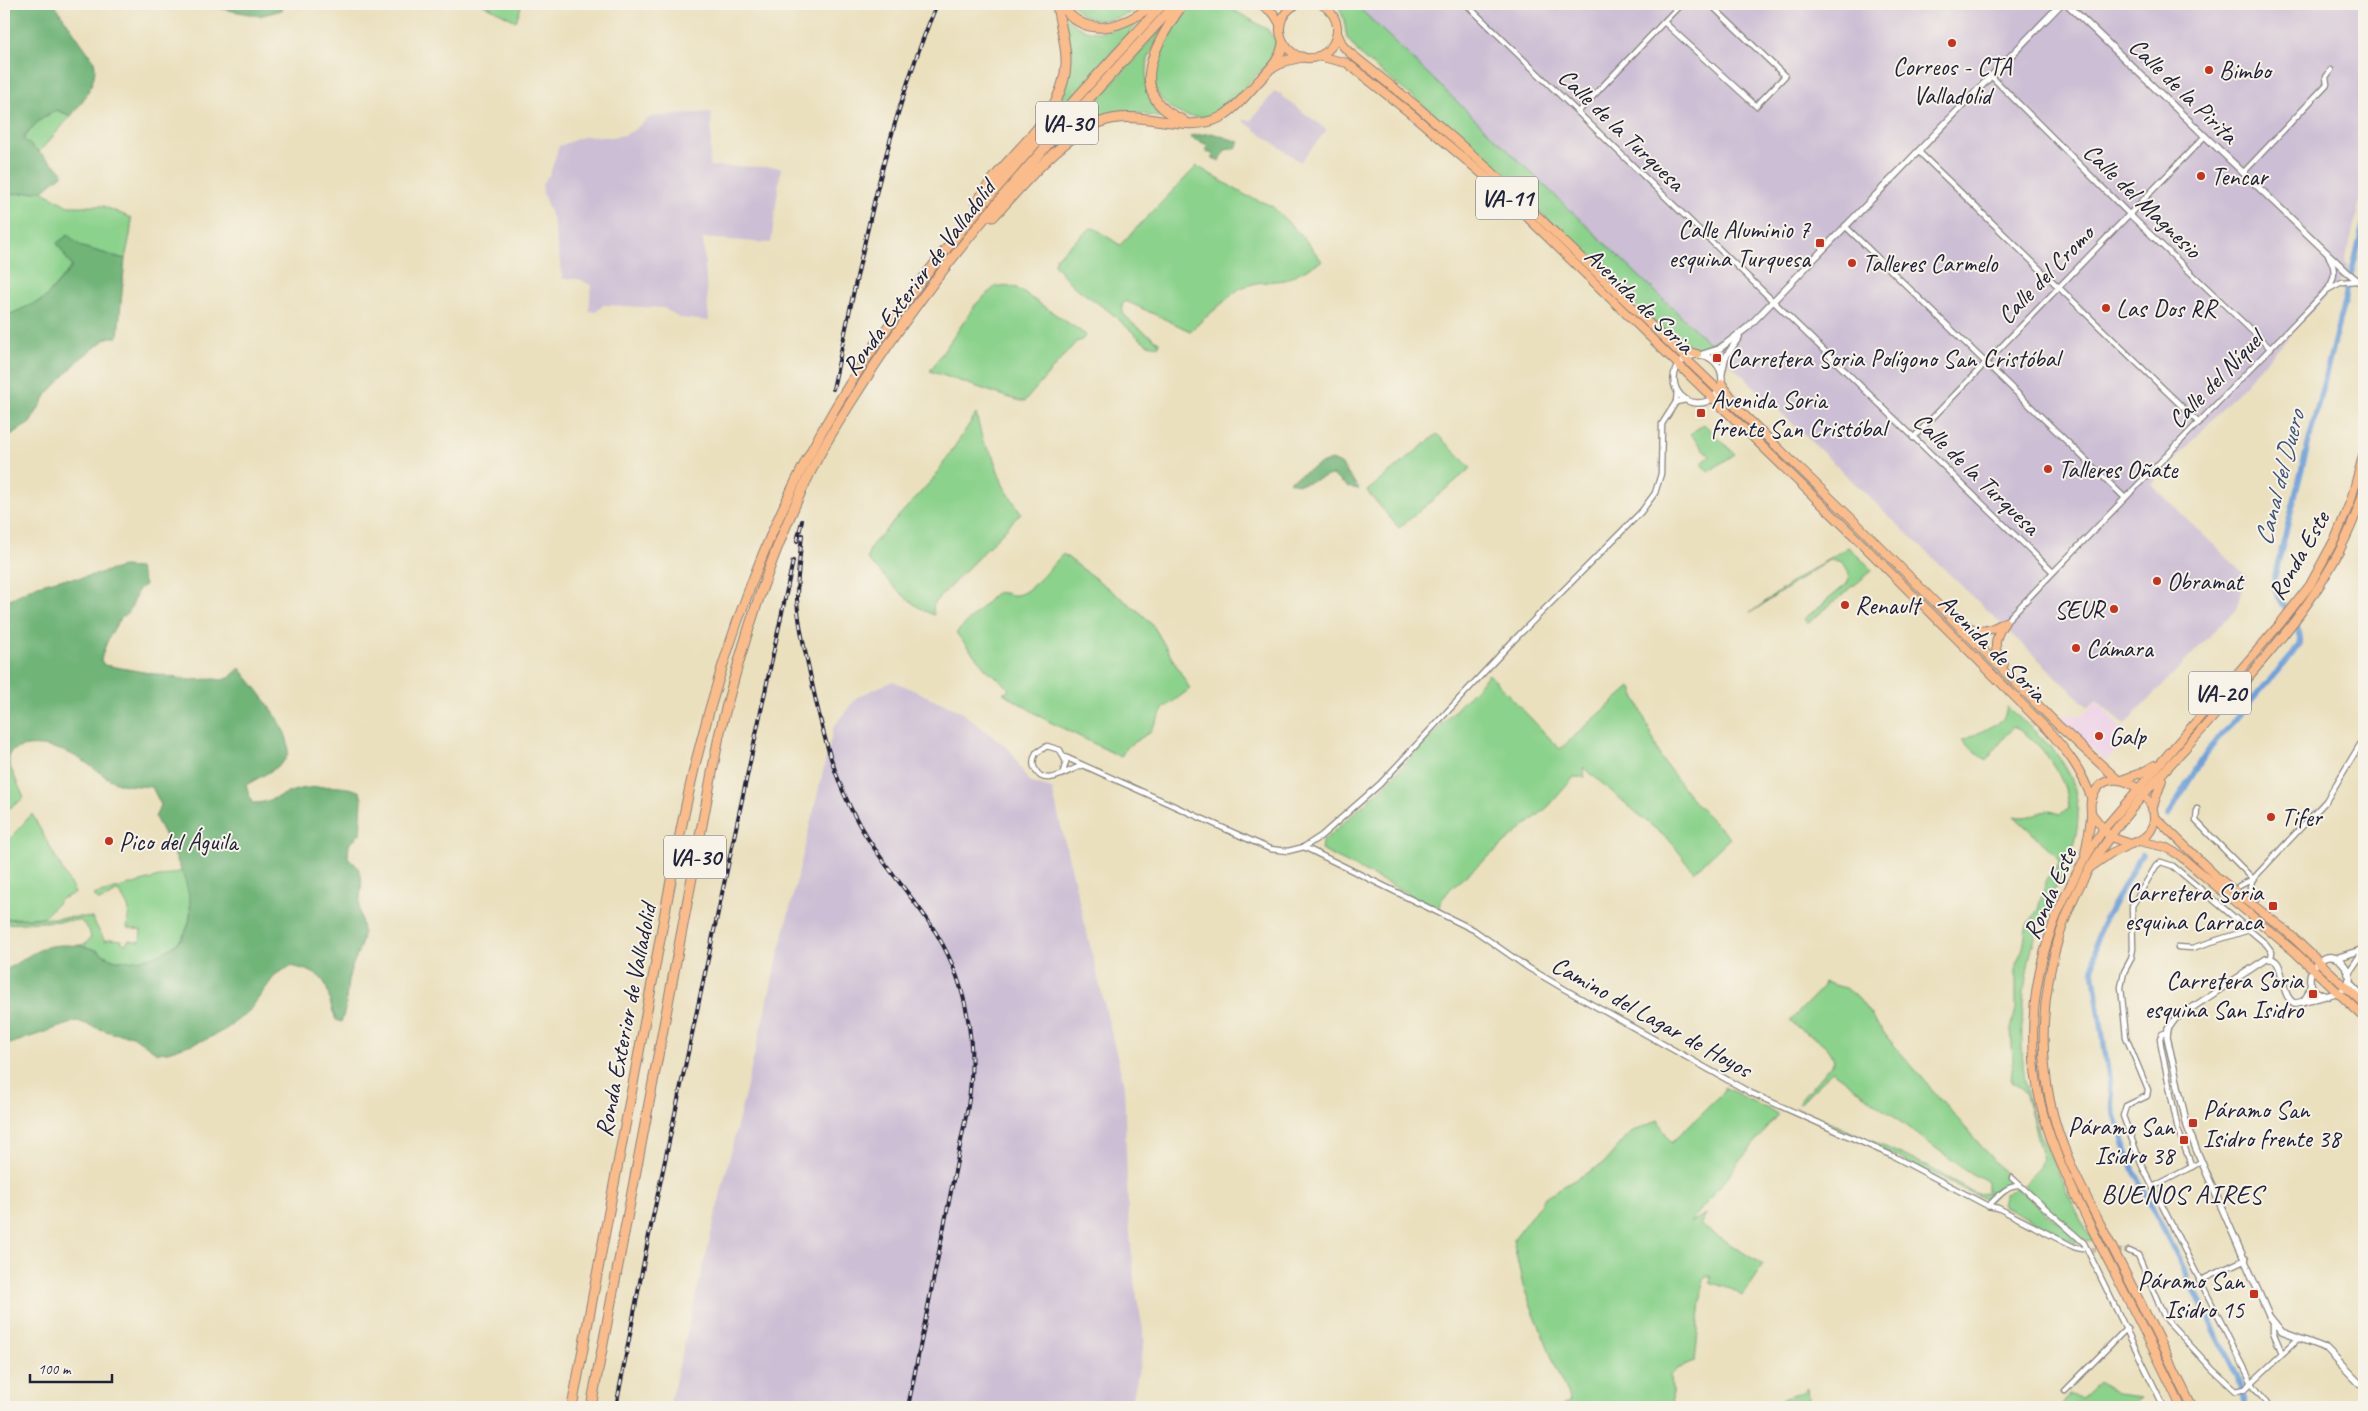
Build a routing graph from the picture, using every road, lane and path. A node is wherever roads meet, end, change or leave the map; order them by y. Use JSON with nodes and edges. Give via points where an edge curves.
{"nodes":[{"id":1,"x":1057,"y":4,"type":"edge"},
{"id":2,"x":1061,"y":4,"type":"edge"},
{"id":3,"x":1154,"y":4,"type":"edge"},
{"id":4,"x":1163,"y":4,"type":"edge"},
{"id":5,"x":1176,"y":4,"type":"edge"},
{"id":6,"x":1183,"y":4,"type":"edge"},
{"id":7,"x":1262,"y":4,"type":"edge"},
{"id":8,"x":1297,"y":4,"type":"edge"},
{"id":9,"x":1321,"y":4,"type":"edge"},
{"id":10,"x":1329,"y":4,"type":"edge"},
{"id":11,"x":1466,"y":4,"type":"edge"},
{"id":12,"x":1681,"y":4,"type":"edge"},
{"id":13,"x":1710,"y":4,"type":"edge"},
{"id":14,"x":2061,"y":4,"type":"edge"},
{"id":15,"x":2067,"y":4,"type":"edge"},
{"id":16,"x":1332,"y":13,"type":"junction"},
{"id":17,"x":1664,"y":22,"type":"junction"},
{"id":18,"x":1280,"y":24,"type":"junction"},
{"id":19,"x":1337,"y":33,"type":"junction"},
{"id":20,"x":1283,"y":43,"type":"junction"},
{"id":21,"x":1318,"y":56,"type":"junction"},
{"id":22,"x":1302,"y":57,"type":"junction"},
{"id":23,"x":1270,"y":70,"type":"junction"},
{"id":24,"x":2331,"y":70,"type":"dead end"},
{"id":25,"x":1991,"y":76,"type":"junction"},
{"id":26,"x":1578,"y":112,"type":"junction"},
{"id":27,"x":1197,"y":123,"type":"junction"},
{"id":28,"x":2205,"y":136,"type":"junction"},
{"id":29,"x":1918,"y":151,"type":"junction"},
{"id":30,"x":2243,"y":173,"type":"junction"},
{"id":31,"x":2129,"y":214,"type":"junction"},
{"id":32,"x":968,"y":220,"type":"junction"},
{"id":33,"x":1845,"y":226,"type":"junction"},
{"id":34,"x":962,"y":246,"type":"junction"},
{"id":35,"x":2327,"y":253,"type":"junction"},
{"id":36,"x":2362,"y":286,"type":"edge"},
{"id":37,"x":2058,"y":287,"type":"junction"},
{"id":38,"x":2327,"y":290,"type":"junction"},
{"id":39,"x":1772,"y":301,"type":"junction"},
{"id":40,"x":1744,"y":330,"type":"junction"},
{"id":41,"x":1674,"y":348,"type":"junction"},
{"id":42,"x":2270,"y":349,"type":"junction"},
{"id":43,"x":1700,"y":354,"type":"junction"},
{"id":44,"x":1684,"y":359,"type":"junction"},
{"id":45,"x":1986,"y":363,"type":"junction"},
{"id":46,"x":1678,"y":365,"type":"junction"},
{"id":47,"x":1721,"y":375,"type":"junction"},
{"id":48,"x":1722,"y":384,"type":"junction"},
{"id":49,"x":1677,"y":390,"type":"junction"},
{"id":50,"x":1719,"y":392,"type":"junction"},
{"id":51,"x":1713,"y":399,"type":"junction"},
{"id":52,"x":1686,"y":400,"type":"junction"},
{"id":53,"x":1676,"y":402,"type":"junction"},
{"id":54,"x":1752,"y":423,"type":"junction"},
{"id":55,"x":2199,"y":423,"type":"junction"},
{"id":56,"x":1913,"y":438,"type":"junction"},
{"id":57,"x":2364,"y":452,"type":"edge"},
{"id":58,"x":2364,"y":490,"type":"edge"},
{"id":59,"x":2125,"y":498,"type":"junction"},
{"id":60,"x":2053,"y":572,"type":"junction"},
{"id":61,"x":1937,"y":604,"type":"junction"},
{"id":62,"x":2005,"y":622,"type":"junction"},
{"id":63,"x":2036,"y":702,"type":"junction"},
{"id":64,"x":2364,"y":738,"type":"edge"},
{"id":65,"x":1065,"y":757,"type":"junction"},
{"id":66,"x":2161,"y":761,"type":"junction"},
{"id":67,"x":1081,"y":766,"type":"junction"},
{"id":68,"x":2167,"y":771,"type":"junction"},
{"id":69,"x":1063,"y":772,"type":"junction"},
{"id":70,"x":2119,"y":780,"type":"junction"},
{"id":71,"x":2138,"y":788,"type":"junction"},
{"id":72,"x":2145,"y":796,"type":"junction"},
{"id":73,"x":2092,"y":800,"type":"junction"},
{"id":74,"x":2197,"y":809,"type":"dead end"},
{"id":75,"x":2091,"y":812,"type":"junction"},
{"id":76,"x":2153,"y":813,"type":"junction"},
{"id":77,"x":2103,"y":830,"type":"junction"},
{"id":78,"x":2110,"y":837,"type":"junction"},
{"id":79,"x":2139,"y":841,"type":"junction"},
{"id":80,"x":2131,"y":844,"type":"junction"},
{"id":81,"x":1304,"y":847,"type":"junction"},
{"id":82,"x":2084,"y":858,"type":"junction"},
{"id":83,"x":2090,"y":868,"type":"junction"},
{"id":84,"x":2253,"y":879,"type":"junction"},
{"id":85,"x":2239,"y":886,"type":"dead end"},
{"id":86,"x":2258,"y":900,"type":"dead end"},
{"id":87,"x":2249,"y":930,"type":"junction"},
{"id":88,"x":2178,"y":947,"type":"dead end"},
{"id":89,"x":2364,"y":950,"type":"edge"},
{"id":90,"x":2271,"y":958,"type":"junction"},
{"id":91,"x":2336,"y":958,"type":"junction"},
{"id":92,"x":2318,"y":961,"type":"junction"},
{"id":93,"x":2312,"y":968,"type":"junction"},
{"id":94,"x":2348,"y":980,"type":"junction"},
{"id":95,"x":2311,"y":983,"type":"junction"},
{"id":96,"x":2340,"y":993,"type":"junction"},
{"id":97,"x":2328,"y":996,"type":"junction"},
{"id":98,"x":2364,"y":996,"type":"edge"},
{"id":99,"x":2302,"y":1002,"type":"junction"},
{"id":100,"x":2364,"y":1004,"type":"edge"},
{"id":101,"x":2364,"y":1017,"type":"edge"},
{"id":102,"x":2168,"y":1032,"type":"junction"},
{"id":103,"x":2201,"y":1162,"type":"junction"},
{"id":104,"x":2192,"y":1167,"type":"junction"},
{"id":105,"x":2012,"y":1178,"type":"dead end"},
{"id":106,"x":2019,"y":1186,"type":"junction"},
{"id":107,"x":2152,"y":1187,"type":"junction"},
{"id":108,"x":1988,"y":1206,"type":"junction"},
{"id":109,"x":2082,"y":1249,"type":"tunnel mouth"},
{"id":110,"x":2129,"y":1250,"type":"dead end"},
{"id":111,"x":2246,"y":1259,"type":"junction"},
{"id":112,"x":2199,"y":1281,"type":"junction"},
{"id":113,"x":2274,"y":1323,"type":"junction"},
{"id":114,"x":2126,"y":1328,"type":"junction"},
{"id":115,"x":2298,"y":1339,"type":"junction"},
{"id":116,"x":2282,"y":1353,"type":"junction"},
{"id":117,"x":2252,"y":1383,"type":"junction"},
{"id":118,"x":2364,"y":1388,"type":"edge"},
{"id":119,"x":2066,"y":1391,"type":"dead end"},
{"id":120,"x":572,"y":1407,"type":"edge"},
{"id":121,"x":591,"y":1407,"type":"edge"},
{"id":122,"x":2164,"y":1407,"type":"edge"},
{"id":123,"x":2182,"y":1407,"type":"edge"},
{"id":124,"x":2192,"y":1407,"type":"edge"},
{"id":125,"x":2269,"y":1407,"type":"edge"}],
"edges":[{"from":1,"to":32,"type":"highway","via":[[1066,66],[1056,103],[993,179]]},
{"from":2,"to":3,"type":"highway","via":[[1075,20],[1099,28],[1114,26]]},
{"from":4,"to":32,"type":"highway","name":"Ronda Exterior de Valladolid","number":"VA-30"},
{"from":5,"to":34,"type":"highway","name":"Ronda Exterior de Valladolid","number":"VA-30","via":[[1031,164]]},
{"from":6,"to":27,"type":"highway","via":[[1164,31],[1152,56],[1148,75],[1154,94],[1165,109],[1181,119]]},
{"from":7,"to":18,"type":"main road"},
{"from":8,"to":18,"type":"main road","via":[[1285,13]]},
{"from":9,"to":16,"type":"main road"},
{"from":10,"to":16,"type":"street"},
{"from":11,"to":26,"type":"street","name":"Calle de la Turquesa"},
{"from":12,"to":17,"type":"street"},
{"from":13,"to":17,"type":"street","via":[[1785,76],[1756,106]]},
{"from":14,"to":25,"type":"street"},
{"from":15,"to":28,"type":"street","name":"Calle de la Pirita"},
{"from":16,"to":19,"type":"main road","number":"VA-11"},
{"from":17,"to":26,"type":"street"},
{"from":18,"to":20,"type":"main road"},
{"from":19,"to":21,"type":"main road","via":[[1332,45]]},
{"from":19,"to":41,"type":"main road","name":"Avenida de Soria","number":"VA-11","via":[[1350,53],[1420,108],[1491,171]]},
{"from":20,"to":22,"type":"main road"},
{"from":20,"to":23,"type":"highway","via":[[1281,54]]},
{"from":21,"to":22,"type":"main road","number":"VA-11"},
{"from":21,"to":46,"type":"main road","name":"Avenida de Soria","number":"VA-11","via":[[1347,64],[1453,148]]},
{"from":22,"to":23,"type":"highway","via":[[1281,62]]},
{"from":23,"to":27,"type":"highway","via":[[1227,112],[1214,120]]},
{"from":24,"to":30,"type":"street","via":[[2326,77],[2327,84]]},
{"from":25,"to":29,"type":"street"},
{"from":25,"to":31,"type":"street","name":"Calle del Magnesio"},
{"from":26,"to":39,"type":"street","name":"Calle de la Turquesa"},
{"from":27,"to":34,"type":"highway","via":[[1130,117],[1102,122],[1083,130],[1061,147]]},
{"from":28,"to":30,"type":"street","name":"Calle de la Pirita"},
{"from":28,"to":31,"type":"street","name":"Calle del Cromo"},
{"from":29,"to":33,"type":"street"},
{"from":29,"to":37,"type":"street"},
{"from":30,"to":35,"type":"street","name":"Calle de la Pirita"},
{"from":31,"to":37,"type":"street","name":"Calle del Cromo"},
{"from":31,"to":42,"type":"street","name":"Calle del Magnesio"},
{"from":32,"to":120,"type":"highway","name":"Ronda Exterior de Valladolid","number":"VA-30","via":[[884,330],[836,406],[784,509],[727,654],[686,806]]},
{"from":33,"to":39,"type":"street"},
{"from":33,"to":45,"type":"street"},
{"from":34,"to":121,"type":"highway","name":"Ronda Exterior de Valladolid","number":"VA-30","via":[[891,339],[815,462],[781,539],[738,657],[703,811]]},
{"from":35,"to":36,"type":"street","name":"Calle de la Pirita"},
{"from":35,"to":38,"type":"street","via":[[2334,272]]},
{"from":36,"to":38,"type":"street","name":"Calle del Níquel","via":[[2346,281]]},
{"from":37,"to":45,"type":"street","name":"Calle del Cromo"},
{"from":37,"to":55,"type":"street"},
{"from":38,"to":42,"type":"street","name":"Calle del Níquel"},
{"from":39,"to":40,"type":"street"},
{"from":39,"to":56,"type":"street","name":"Calle de la Turquesa"},
{"from":40,"to":43,"type":"street","via":[[1717,351]]},
{"from":40,"to":47,"type":"street","via":[[1726,356]]},
{"from":41,"to":43,"type":"main road"},
{"from":41,"to":44,"type":"main road","name":"Avenida de Soria","number":"VA-11"},
{"from":42,"to":55,"type":"street","name":"Calle del Níquel"},
{"from":43,"to":44,"type":"street"},
{"from":43,"to":47,"type":"street","via":[[1715,362]]},
{"from":44,"to":46,"type":"street"},
{"from":44,"to":50,"type":"main road","name":"Avenida de Soria","number":"VA-11"},
{"from":45,"to":56,"type":"street","name":"Calle del Cromo"},
{"from":45,"to":59,"type":"street"},
{"from":46,"to":49,"type":"street","via":[[1674,375]]},
{"from":46,"to":51,"type":"main road","name":"Avenida de Soria","number":"VA-11"},
{"from":47,"to":48,"type":"street"},
{"from":48,"to":50,"type":"street"},
{"from":48,"to":54,"type":"main road"},
{"from":49,"to":52,"type":"street"},
{"from":49,"to":53,"type":"street"},
{"from":50,"to":51,"type":"street"},
{"from":50,"to":54,"type":"main road","name":"Avenida de Soria","number":"VA-11"},
{"from":51,"to":52,"type":"street","via":[[1703,403]]},
{"from":51,"to":73,"type":"main road","name":"Avenida de Soria","number":"VA-11","via":[[2058,740],[2080,770]]},
{"from":52,"to":53,"type":"street"},
{"from":53,"to":81,"type":"street","via":[[1662,424],[1661,474],[1655,493],[1641,512],[1513,641],[1380,784]]},
{"from":54,"to":61,"type":"main road","name":"Avenida de Soria","number":"VA-11"},
{"from":55,"to":59,"type":"street","name":"Calle del Níquel"},
{"from":56,"to":60,"type":"street","name":"Calle de la Turquesa"},
{"from":57,"to":66,"type":"main road","name":"Ronda Este","number":"VA-20","via":[[2351,500],[2336,537],[2310,585]]},
{"from":58,"to":68,"type":"main road","name":"Ronda Este","number":"VA-20","via":[[2343,546],[2302,612]]},
{"from":59,"to":60,"type":"street","name":"Calle del Níquel"},
{"from":60,"to":62,"type":"street","name":"Calle del Níquel"},
{"from":61,"to":62,"type":"main road","via":[[1975,630],[1992,630]]},
{"from":61,"to":63,"type":"main road","name":"Avenida de Soria","number":"VA-11"},
{"from":62,"to":63,"type":"main road","via":[[1997,633],[1996,651]]},
{"from":63,"to":70,"type":"main road","name":"Avenida de Soria","number":"VA-11"},
{"from":64,"to":84,"type":"street","via":[[2326,801]]},
{"from":65,"to":67,"type":"street"},
{"from":65,"to":69,"type":"street"},
{"from":65,"to":69,"type":"street","via":[[1060,750],[1047,746],[1038,750],[1033,761],[1036,773],[1045,778],[1054,778]]},
{"from":66,"to":70,"type":"main road","via":[[2141,773]]},
{"from":66,"to":71,"type":"main road","name":"Ronda Este","number":"VA-20"},
{"from":67,"to":69,"type":"street"},
{"from":67,"to":81,"type":"street","via":[[1270,848],[1288,851]]},
{"from":68,"to":72,"type":"main road","name":"Ronda Este","number":"VA-20"},
{"from":68,"to":76,"type":"main road","via":[[2156,793]]},
{"from":70,"to":71,"type":"main road","number":"VA-11"},
{"from":70,"to":73,"type":"main road","via":[[2102,785]]},
{"from":71,"to":72,"type":"main road","number":"VA-11"},
{"from":71,"to":77,"type":"main road","name":"Ronda Este","number":"VA-20"},
{"from":72,"to":76,"type":"main road","number":"VA-11"},
{"from":72,"to":78,"type":"main road","name":"Ronda Este","number":"VA-20"},
{"from":73,"to":75,"type":"main road","number":"VA-11"},
{"from":74,"to":84,"type":"street","via":[[2196,821]]},
{"from":75,"to":77,"type":"main road"},
{"from":75,"to":82,"type":"main road"},
{"from":76,"to":79,"type":"main road","via":[[2150,831]]},
{"from":76,"to":92,"type":"main road","via":[[2217,877]]},
{"from":77,"to":78,"type":"main road"},
{"from":77,"to":82,"type":"main road","name":"Ronda Este","number":"VA-20"},
{"from":78,"to":80,"type":"main road"},
{"from":78,"to":83,"type":"main road","name":"Ronda Este","number":"VA-20"},
{"from":79,"to":80,"type":"main road"},
{"from":79,"to":93,"type":"main road","via":[[2165,847],[2179,855]]},
{"from":80,"to":83,"type":"main road"},
{"from":81,"to":108,"type":"street","name":"Camino del Lagar de Hoyos","via":[[1474,930],[1558,985],[1751,1093],[1892,1156]]},
{"from":82,"to":123,"type":"main road","name":"Ronda Este","number":"VA-20","via":[[2053,923],[2040,973],[2034,1026],[2038,1091],[2062,1168]]},
{"from":83,"to":124,"type":"main road","name":"Ronda Este","number":"VA-20","via":[[2058,939],[2049,978],[2044,1036],[2050,1102],[2072,1166]]},
{"from":84,"to":85,"type":"street"},
{"from":84,"to":86,"type":"street","via":[[2250,888]]},
{"from":87,"to":88,"type":"street","via":[[2192,948]]},
{"from":87,"to":90,"type":"street","via":[[2266,944],[2272,952]]},
{"from":87,"to":107,"type":"street","via":[[2168,863],[2156,866],[2132,906],[2133,949],[2121,987],[2123,1021],[2126,1037],[2148,1090],[2147,1096],[2126,1106],[2123,1116]]},
{"from":89,"to":91,"type":"street"},
{"from":89,"to":94,"type":"street"},
{"from":90,"to":99,"type":"street","via":[[2280,967],[2288,999],[2294,1003]]},
{"from":90,"to":102,"type":"street","via":[[2266,958],[2181,1014]]},
{"from":91,"to":92,"type":"street"},
{"from":91,"to":94,"type":"street","via":[[2344,964]]},
{"from":92,"to":93,"type":"street"},
{"from":92,"to":94,"type":"main road"},
{"from":93,"to":95,"type":"street"},
{"from":93,"to":96,"type":"main road"},
{"from":94,"to":96,"type":"street"},
{"from":94,"to":98,"type":"street"},
{"from":94,"to":100,"type":"main road"},
{"from":95,"to":97,"type":"street","via":[[2318,993]]},
{"from":95,"to":99,"type":"street"},
{"from":96,"to":97,"type":"street"},
{"from":96,"to":101,"type":"main road"},
{"from":97,"to":99,"type":"street"},
{"from":102,"to":103,"type":"street","via":[[2168,1047],[2187,1126]]},
{"from":102,"to":104,"type":"street","via":[[2162,1034],[2161,1046],[2178,1130]]},
{"from":103,"to":104,"type":"street"},
{"from":103,"to":111,"type":"street"},
{"from":104,"to":107,"type":"street"},
{"from":105,"to":106,"type":"street"},
{"from":106,"to":108,"type":"street","via":[[2005,1189]]},
{"from":106,"to":114,"type":"street","via":[[2084,1243]]},
{"from":107,"to":112,"type":"street"},
{"from":108,"to":109,"type":"street","name":"Camino del Lagar de Hoyos"},
{"from":110,"to":117,"type":"street","via":[[2138,1255],[2165,1318],[2213,1370],[2236,1391]]},
{"from":111,"to":112,"type":"street"},
{"from":111,"to":113,"type":"street"},
{"from":112,"to":117,"type":"street"},
{"from":113,"to":115,"type":"street","via":[[2282,1332]]},
{"from":113,"to":116,"type":"street","via":[[2273,1332]]},
{"from":114,"to":119,"type":"street"},
{"from":114,"to":122,"type":"street"},
{"from":115,"to":116,"type":"street"},
{"from":115,"to":118,"type":"street","via":[[2325,1348]]},
{"from":116,"to":117,"type":"street"},
{"from":117,"to":125,"type":"street"}]}
